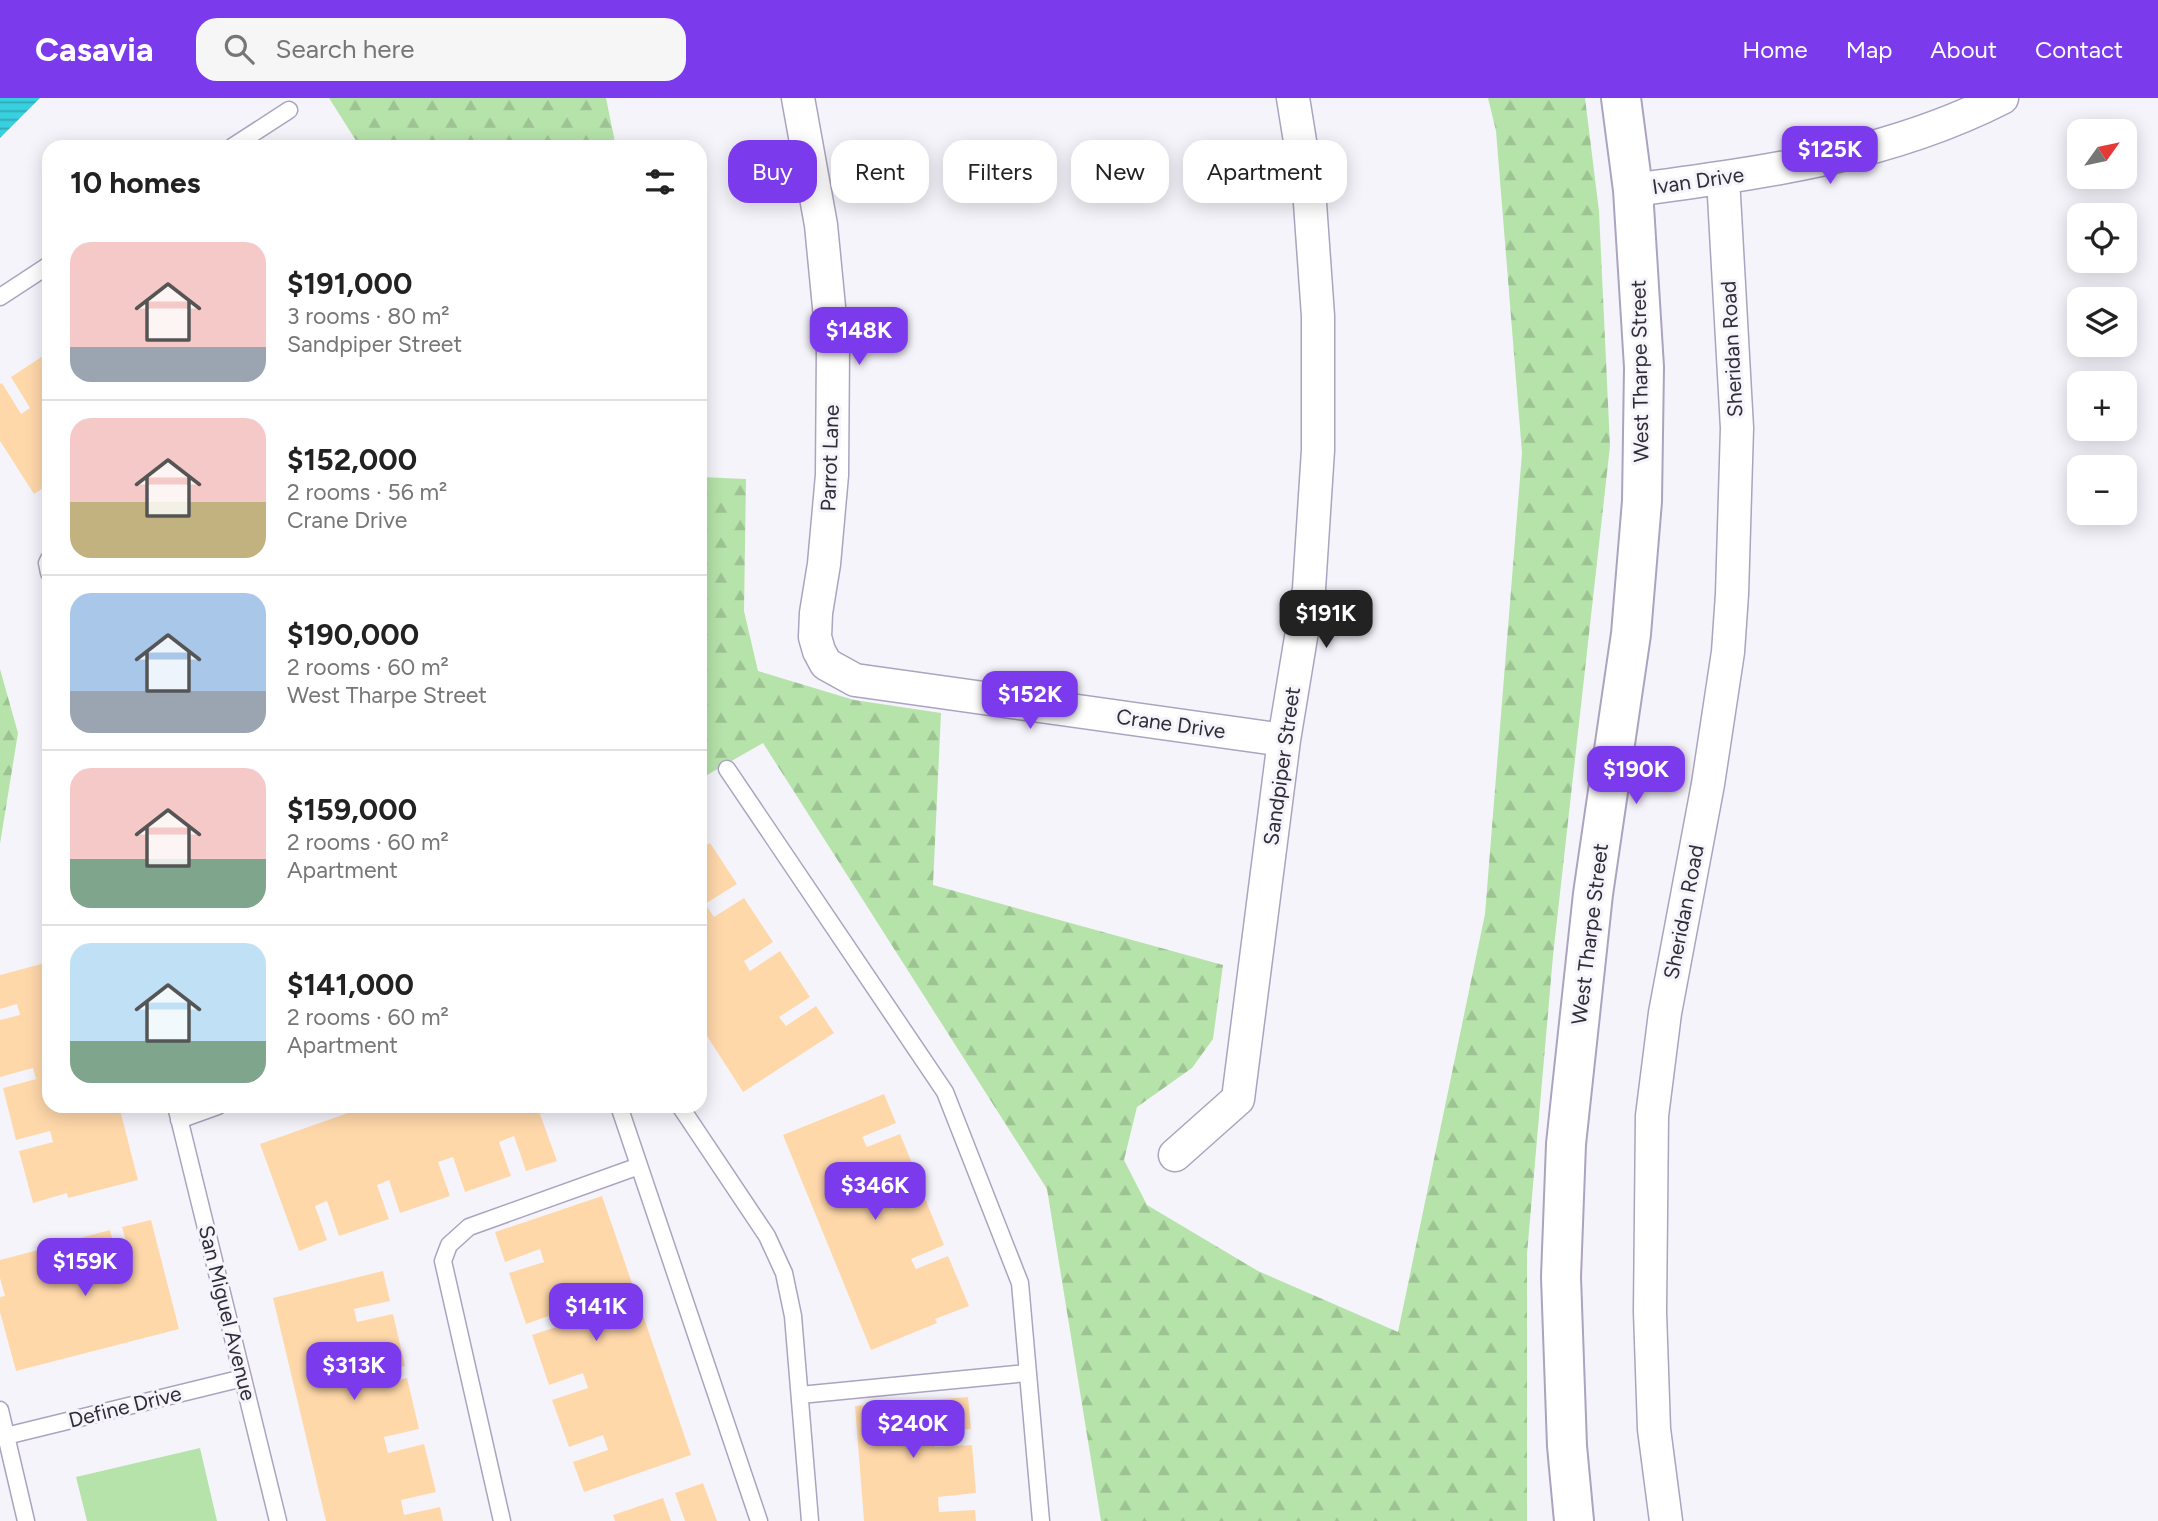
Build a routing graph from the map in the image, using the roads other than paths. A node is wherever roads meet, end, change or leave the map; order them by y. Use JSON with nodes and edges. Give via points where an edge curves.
{"nodes":[{"id":1,"x":798,"y":98,"type":"edge"},
{"id":2,"x":1293,"y":98,"type":"edge"},
{"id":3,"x":1621,"y":98,"type":"edge"},
{"id":4,"x":2002,"y":98,"type":"edge"},
{"id":5,"x":289,"y":110,"type":"dead end"},
{"id":6,"x":243,"y":140,"type":"edge"},
{"id":7,"x":1723,"y":178,"type":"junction"},
{"id":8,"x":1633,"y":190,"type":"junction"},
{"id":9,"x":42,"y":270,"type":"edge"},
{"id":10,"x":0,"y":297,"type":"edge"},
{"id":11,"x":819,"y":651,"type":"joint"},
{"id":12,"x":1284,"y":740,"type":"junction"},
{"id":13,"x":727,"y":769,"type":"dead end"},
{"id":14,"x":177,"y":1113,"type":"edge"},
{"id":15,"x":621,"y":1113,"type":"edge"},
{"id":16,"x":685,"y":1113,"type":"edge"},
{"id":17,"x":1175,"y":1155,"type":"dead end"},
{"id":18,"x":639,"y":1166,"type":"junction"},
{"id":19,"x":1027,"y":1373,"type":"junction"},
{"id":20,"x":243,"y":1378,"type":"junction"},
{"id":21,"x":800,"y":1395,"type":"junction"},
{"id":22,"x":0,"y":1410,"type":"edge"},
{"id":23,"x":6,"y":1436,"type":"junction"},
{"id":24,"x":26,"y":1521,"type":"edge"},
{"id":25,"x":278,"y":1521,"type":"edge"},
{"id":26,"x":502,"y":1521,"type":"edge"},
{"id":27,"x":759,"y":1521,"type":"edge"},
{"id":28,"x":810,"y":1521,"type":"edge"},
{"id":29,"x":1041,"y":1521,"type":"edge"},
{"id":30,"x":1574,"y":1521,"type":"edge"},
{"id":31,"x":1666,"y":1521,"type":"edge"}],
"edges":[{"from":1,"to":11,"type":"street","name":"Parrot Lane","via":[[821,225],[833,348],[832,475],[816,613]]},
{"from":2,"to":12,"type":"street","name":"Sandpiper Street","via":[[1310,203],[1317,303],[1318,450],[1309,589]]},
{"from":3,"to":8,"type":"main road","name":"West Tharpe Street"},
{"from":4,"to":7,"type":"street","name":"Ivan Drive","via":[[1897,141],[1814,163]]},
{"from":5,"to":6,"type":"lane"},
{"from":7,"to":8,"type":"street","name":"Ivan Drive"},
{"from":7,"to":31,"type":"street","name":"Sheridan Road","via":[[1737,428],[1728,652],[1665,1013],[1652,1116],[1654,1429]]},
{"from":8,"to":30,"type":"main road","name":"West Tharpe Street","via":[[1644,367],[1642,500],[1631,634],[1593,894],[1566,1144],[1561,1277]]},
{"from":9,"to":10,"type":"lane"},
{"from":11,"to":12,"type":"street","name":"Crane Drive","via":[[826,664],[855,680]]},
{"from":12,"to":17,"type":"street","name":"Sandpiper Street","via":[[1238,1099]]},
{"from":13,"to":19,"type":"lane","via":[[945,1092],[1020,1283]]},
{"from":14,"to":20,"type":"lane","name":"San Miguel Avenue"},
{"from":15,"to":18,"type":"lane"},
{"from":16,"to":21,"type":"lane","via":[[767,1236],[784,1273]]},
{"from":18,"to":26,"type":"lane","via":[[470,1227],[449,1245],[443,1261]]},
{"from":18,"to":27,"type":"lane"},
{"from":19,"to":21,"type":"lane"},
{"from":19,"to":29,"type":"lane"},
{"from":20,"to":23,"type":"lane","name":"Define Drive"},
{"from":20,"to":25,"type":"lane","name":"San Miguel Avenue"},
{"from":21,"to":28,"type":"lane"},
{"from":22,"to":23,"type":"lane"},
{"from":23,"to":24,"type":"lane"}]}
